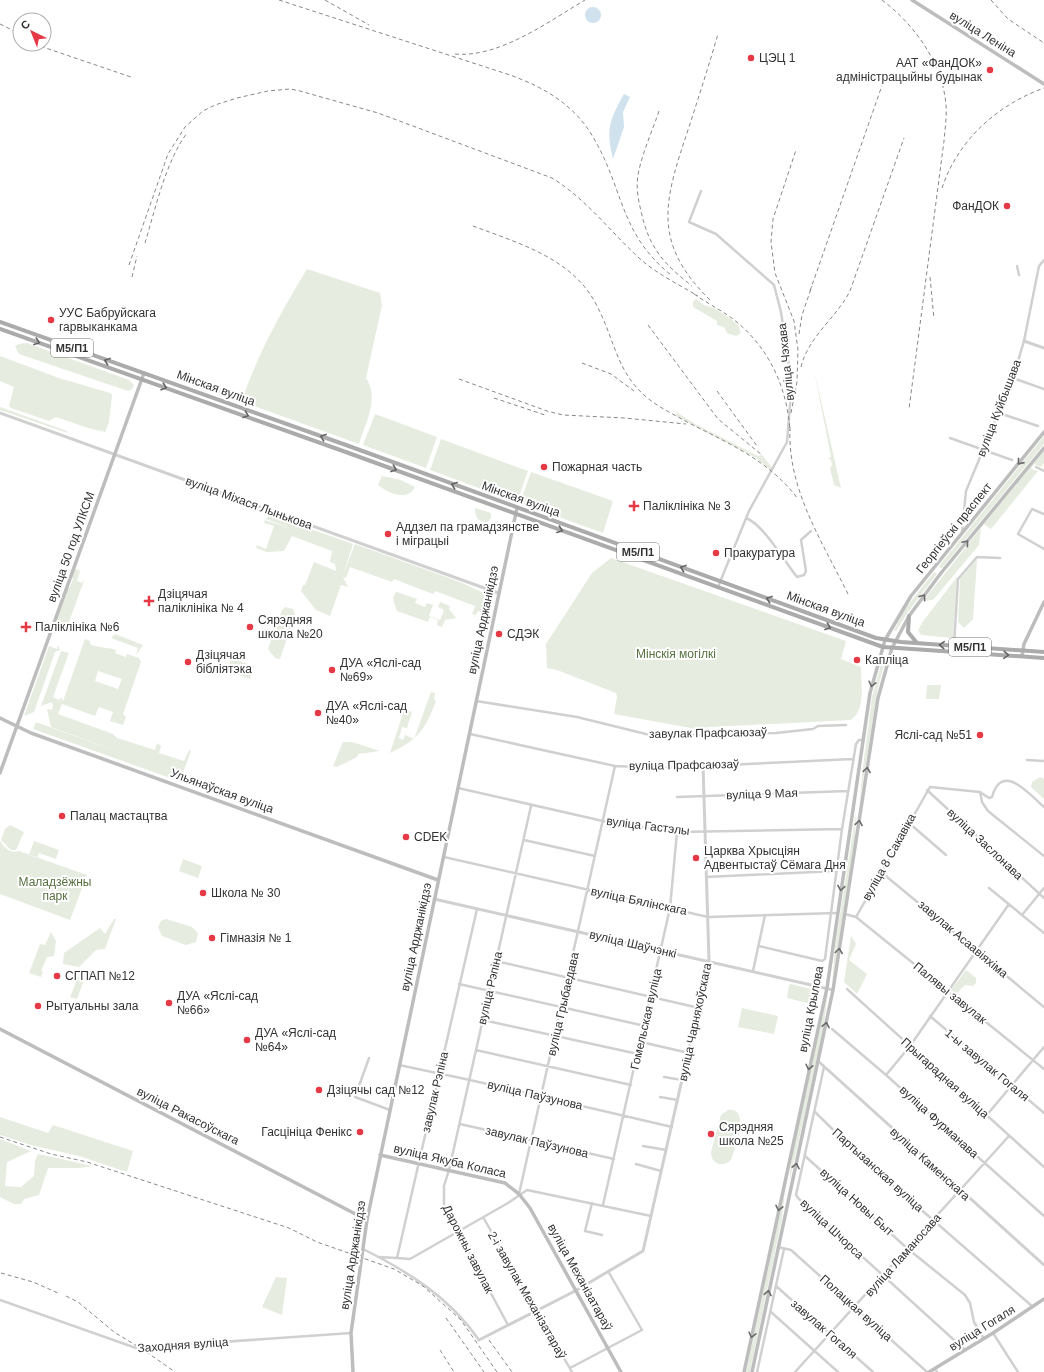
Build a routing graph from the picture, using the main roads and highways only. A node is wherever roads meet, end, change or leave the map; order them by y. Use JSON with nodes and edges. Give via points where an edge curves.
{"nodes":[{"id":1,"x":912,"y":0,"type":"edge"},
{"id":2,"x":1044,"y":84,"type":"edge"},
{"id":3,"x":0,"y":322,"type":"edge"},
{"id":4,"x":0,"y":329,"type":"edge"},
{"id":5,"x":144,"y":373,"type":"junction"},
{"id":6,"x":142,"y":379,"type":"junction"},
{"id":7,"x":211,"y":397,"type":"junction"},
{"id":8,"x":209,"y":402,"type":"junction"},
{"id":9,"x":1044,"y":432,"type":"edge"},
{"id":10,"x":1044,"y":448,"type":"edge"},
{"id":11,"x":382,"y":459,"type":"junction"},
{"id":12,"x":381,"y":465,"type":"junction"},
{"id":13,"x":517,"y":508,"type":"junction"},
{"id":14,"x":515,"y":514,"type":"junction"},
{"id":15,"x":934,"y":568,"type":"junction"},
{"id":16,"x":941,"y":573,"type":"junction"},
{"id":17,"x":1044,"y":602,"type":"edge"},
{"id":18,"x":909,"y":616,"type":"junction"},
{"id":19,"x":885,"y":640,"type":"junction"},
{"id":20,"x":894,"y":641,"type":"junction"},
{"id":21,"x":917,"y":643,"type":"junction"},
{"id":22,"x":883,"y":647,"type":"junction"},
{"id":23,"x":892,"y":648,"type":"junction"},
{"id":24,"x":1022,"y":650,"type":"junction"},
{"id":25,"x":1044,"y":652,"type":"edge"},
{"id":26,"x":1022,"y":656,"type":"junction"},
{"id":27,"x":1044,"y":658,"type":"edge"},
{"id":28,"x":0,"y":718,"type":"edge"},
{"id":29,"x":17,"y":726,"type":"junction"},
{"id":30,"x":0,"y":773,"type":"edge"},
{"id":31,"x":854,"y":808,"type":"junction"},
{"id":32,"x":861,"y":809,"type":"junction"},
{"id":33,"x":438,"y":880,"type":"junction"},
{"id":34,"x":0,"y":1029,"type":"edge"},
{"id":35,"x":380,"y":1155,"type":"junction"},
{"id":36,"x":783,"y":1186,"type":"junction"},
{"id":37,"x":791,"y":1188,"type":"junction"},
{"id":38,"x":519,"y":1194,"type":"joint"},
{"id":39,"x":367,"y":1220,"type":"junction"},
{"id":40,"x":1044,"y":1299,"type":"edge"},
{"id":41,"x":936,"y":1370,"type":"edge"},
{"id":42,"x":353,"y":1372,"type":"edge"},
{"id":43,"x":621,"y":1372,"type":"edge"},
{"id":44,"x":744,"y":1372,"type":"edge"},
{"id":45,"x":752,"y":1372,"type":"edge"},
{"id":46,"x":928,"y":1372,"type":"edge"}],
"edges":[{"from":1,"to":2,"type":"main road","name":"вуліца Леніна"},
{"from":5,"to":3,"type":"main road","name":"Мінская вуліца","number":"М5/П1","one_way":true},
{"from":4,"to":6,"type":"main road","name":"Мінская вуліца","number":"М5/П1","one_way":true},
{"from":5,"to":6,"type":"main road","name":"вуліца 50 год УЛКСМ"},
{"from":5,"to":7,"type":"main road","name":"Мінская вуліца","number":"М5/П1"},
{"from":6,"to":8,"type":"main road","name":"Мінская вуліца","number":"М5/П1","one_way":true},
{"from":6,"to":29,"type":"main road","name":"вуліца 50 год УЛКСМ"},
{"from":7,"to":8,"type":"main road"},
{"from":11,"to":7,"type":"main road","name":"Мінская вуліца","number":"М5/П1","one_way":true},
{"from":8,"to":12,"type":"main road","name":"Мінская вуліца","number":"М5/П1","one_way":true},
{"from":9,"to":15,"type":"main road","name":"Георгіеўскі праспект","one_way":true},
{"from":16,"to":10,"type":"main road","name":"Георгіеўскі праспект","one_way":true},
{"from":11,"to":12,"type":"main road","via":[[379,462]]},
{"from":13,"to":11,"type":"main road","name":"Мінская вуліца","number":"М5/П1","one_way":true},
{"from":12,"to":14,"type":"main road","name":"Мінская вуліца","number":"М5/П1","one_way":true},
{"from":13,"to":14,"type":"main road","name":"вуліца Арджанікідзэ"},
{"from":19,"to":13,"type":"main road","name":"Мінская вуліца","number":"М5/П1","one_way":true},
{"from":14,"to":22,"type":"main road","name":"Мінская вуліца","number":"М5/П1","one_way":true},
{"from":14,"to":33,"type":"main road","name":"вуліца Арджанікідзэ"},
{"from":15,"to":16,"type":"main road"},
{"from":15,"to":19,"type":"main road","name":"Георгіеўскі праспект","via":[[911,596]]},
{"from":18,"to":16,"type":"main road","name":"Георгіеўскі праспект","one_way":true},
{"from":17,"to":24,"type":"main road"},
{"from":18,"to":20,"type":"main road","name":"Георгіеўскі праспект"},
{"from":18,"to":21,"type":"main road","via":[[908,632]]},
{"from":19,"to":20,"type":"main road","name":"Мінская вуліца","number":"М5/П1"},
{"from":19,"to":22,"type":"main road","name":"Георгіеўскі праспект"},
{"from":20,"to":21,"type":"main road","name":"Мінская вуліца","number":"М5/П1"},
{"from":20,"to":23,"type":"main road","name":"Георгіеўскі праспект"},
{"from":24,"to":21,"type":"main road","name":"Мінская вуліца","number":"М5/П1","one_way":true},
{"from":22,"to":23,"type":"main road","name":"Мінская вуліца","number":"М5/П1"},
{"from":22,"to":31,"type":"main road","name":"вуліца Крылова","one_way":true,"via":[[870,693]]},
{"from":23,"to":26,"type":"main road","name":"Мінская вуліца","number":"М5/П1","one_way":true},
{"from":32,"to":23,"type":"main road","name":"вуліца Крылова","one_way":true,"via":[[878,698]]},
{"from":24,"to":25,"type":"main road","name":"Мінская вуліца","number":"М5/П1"},
{"from":24,"to":26,"type":"main road"},
{"from":26,"to":27,"type":"main road","name":"Мінская вуліца","number":"М5/П1"},
{"from":28,"to":29,"type":"main road","name":"Ульянаўская вуліца"},
{"from":29,"to":30,"type":"main road","name":"вуліца 50 год УЛКСМ"},
{"from":29,"to":33,"type":"main road","name":"Ульянаўская вуліца"},
{"from":31,"to":32,"type":"main road"},
{"from":31,"to":36,"type":"main road","name":"вуліца Крылова","one_way":true,"via":[[827,988]]},
{"from":37,"to":32,"type":"main road","name":"вуліца Крылова","one_way":true,"via":[[833,990]]},
{"from":33,"to":35,"type":"main road","name":"вуліца Арджанікідзэ"},
{"from":34,"to":39,"type":"main road","name":"вуліца Ракасоўскага"},
{"from":35,"to":38,"type":"main road","name":"вуліца Якуба Коласа","via":[[505,1183]]},
{"from":35,"to":39,"type":"main road","name":"вуліца Арджанікідзэ"},
{"from":36,"to":37,"type":"main road"},
{"from":36,"to":44,"type":"main road","name":"вуліца Крылова","one_way":true},
{"from":45,"to":37,"type":"main road","name":"вуліца Крылова","one_way":true},
{"from":38,"to":43,"type":"main road","name":"вуліца Механізатараў","via":[[530,1208]]},
{"from":39,"to":42,"type":"main road","name":"вуліца Арджанікідзэ","via":[[351,1333]]},
{"from":40,"to":41,"type":"main road","name":"вуліца Гогаля"},
{"from":41,"to":46,"type":"main road","name":"вуліца Гогаля"}]}
